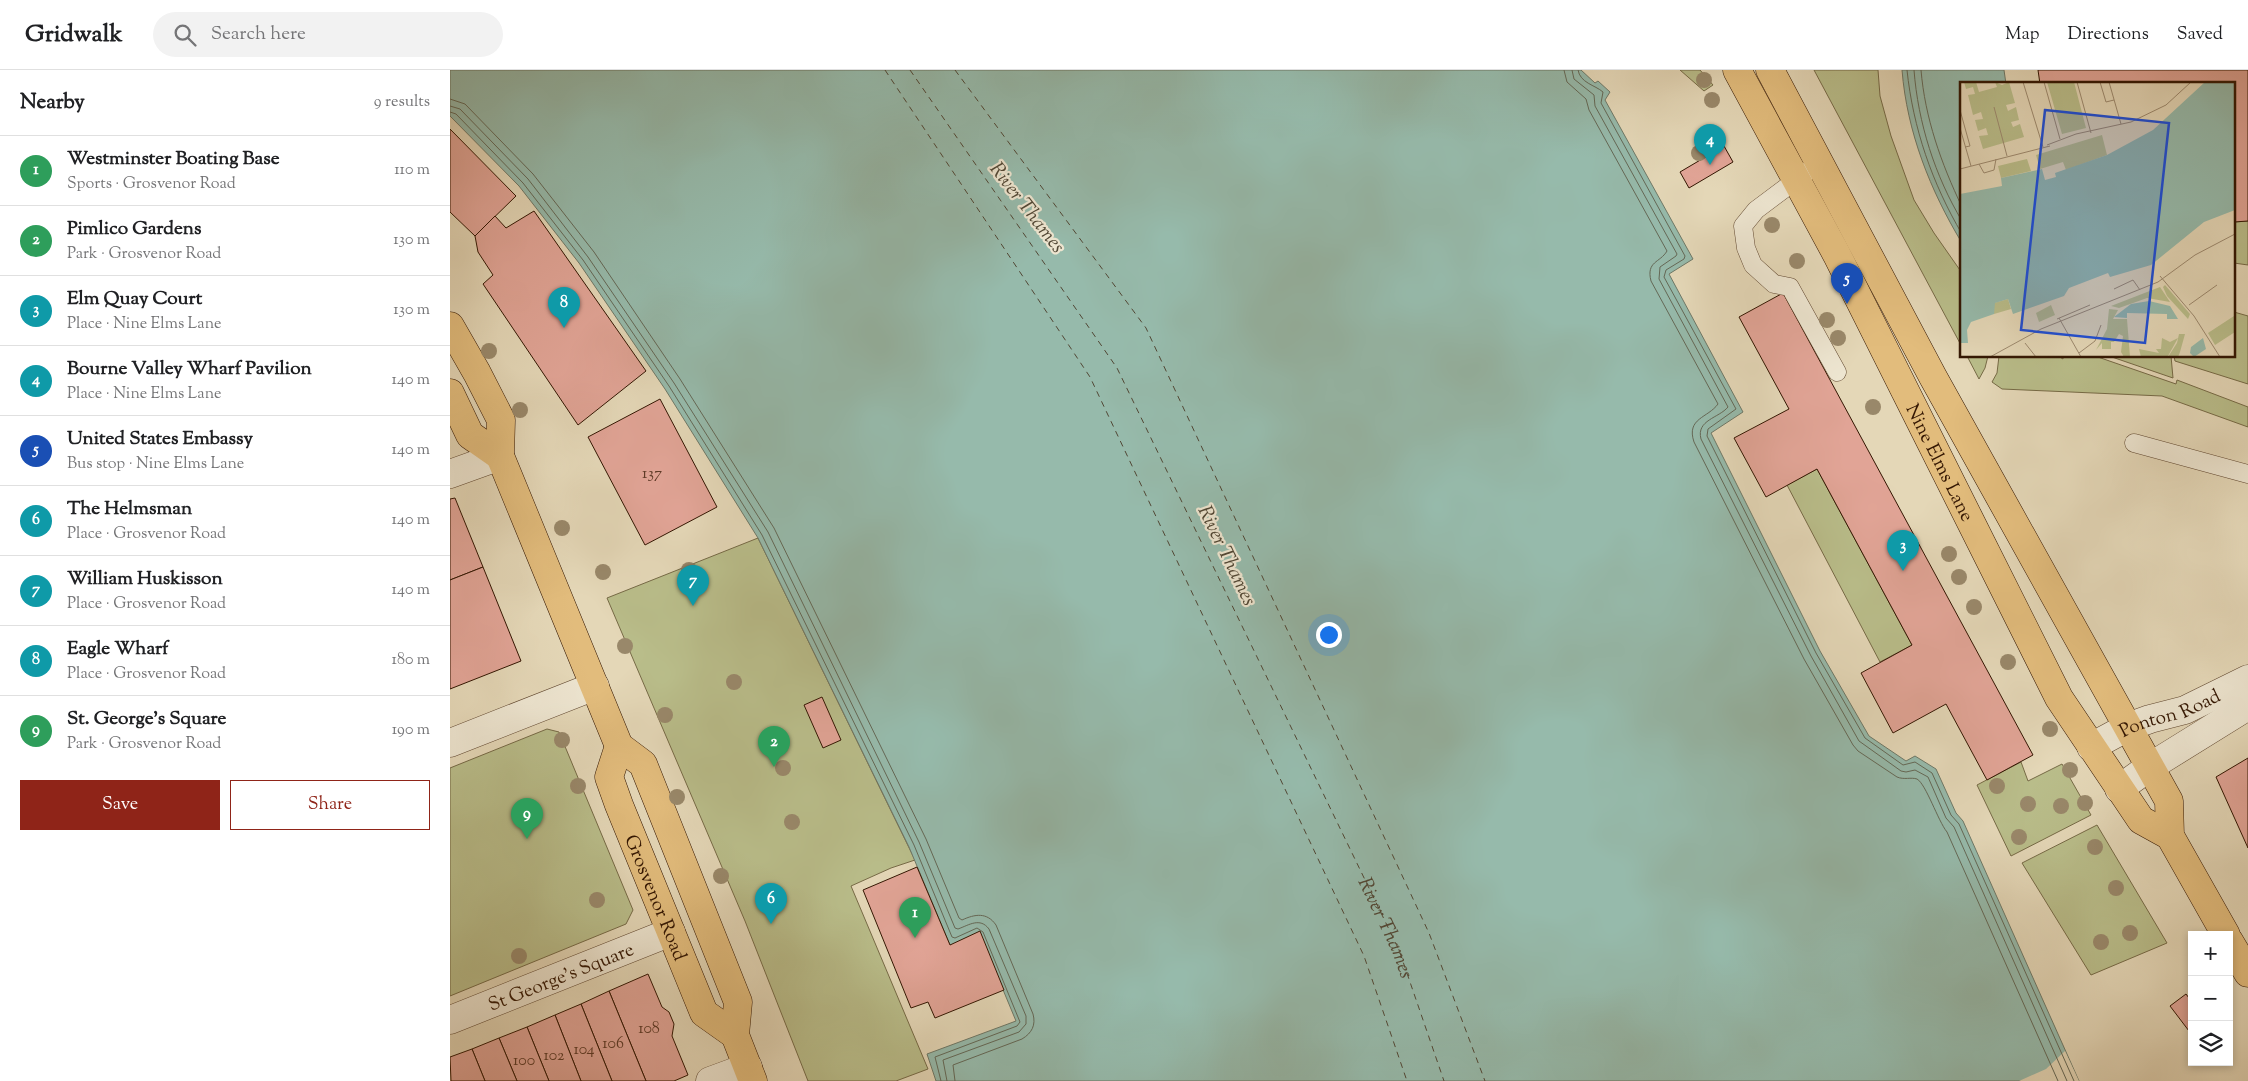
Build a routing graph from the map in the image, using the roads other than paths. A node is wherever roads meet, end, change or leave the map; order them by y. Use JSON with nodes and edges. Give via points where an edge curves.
{"nodes":[{"id":1,"x":1736,"y":70,"type":"edge"},
{"id":2,"x":1770,"y":70,"type":"edge"},
{"id":3,"x":1820,"y":162,"type":"junction"},
{"id":4,"x":1797,"y":181,"type":"junction"},
{"id":5,"x":450,"y":326,"type":"edge"},
{"id":6,"x":1837,"y":372,"type":"dead end"},
{"id":7,"x":450,"y":393,"type":"edge"},
{"id":8,"x":2134,"y":443,"type":"dead end"},
{"id":9,"x":500,"y":456,"type":"junction"},
{"id":10,"x":450,"y":474,"type":"edge"},
{"id":11,"x":2248,"y":474,"type":"edge"},
{"id":12,"x":2248,"y":679,"type":"edge"},
{"id":13,"x":595,"y":686,"type":"junction"},
{"id":14,"x":2248,"y":706,"type":"edge"},
{"id":15,"x":2128,"y":728,"type":"junction"},
{"id":16,"x":450,"y":743,"type":"edge"},
{"id":17,"x":620,"y":746,"type":"junction"},
{"id":18,"x":2091,"y":747,"type":"junction"},
{"id":19,"x":2148,"y":768,"type":"junction"},
{"id":20,"x":2119,"y":789,"type":"junction"},
{"id":21,"x":2170,"y":836,"type":"junction"},
{"id":22,"x":2224,"y":931,"type":"edge"},
{"id":23,"x":671,"y":932,"type":"junction"},
{"id":24,"x":2233,"y":948,"type":"edge"},
{"id":25,"x":2248,"y":972,"type":"edge"},
{"id":26,"x":450,"y":1020,"type":"edge"},
{"id":27,"x":735,"y":1035,"type":"junction"},
{"id":28,"x":750,"y":1074,"type":"edge"},
{"id":29,"x":710,"y":1081,"type":"edge"}],
"edges":[{"from":1,"to":4,"type":"highway","name":"Nine Elms Lane"},
{"from":2,"to":3,"type":"highway","name":"Nine Elms Lane"},
{"from":3,"to":4,"type":"lane"},
{"from":3,"to":15,"type":"highway","name":"Nine Elms Lane","via":[[1932,377]]},
{"from":4,"to":6,"type":"lane","via":[[1763,204],[1747,220],[1744,226],[1746,248],[1754,265],[1774,284],[1790,287]]},
{"from":4,"to":18,"type":"highway","name":"Nine Elms Lane","via":[[2056,691]]},
{"from":5,"to":9,"type":"highway","name":"Grosvenor Road","via":[[501,420]]},
{"from":7,"to":9,"type":"highway","via":[[470,435]]},
{"from":8,"to":11,"type":"lane"},
{"from":9,"to":10,"type":"street"},
{"from":9,"to":13,"type":"highway","name":"Grosvenor Road"},
{"from":12,"to":15,"type":"street","name":"Ponton Road","via":[[2185,710]]},
{"from":13,"to":16,"type":"street"},
{"from":13,"to":17,"type":"highway","name":"Grosvenor Road"},
{"from":14,"to":19,"type":"street","name":"Ponton Road"},
{"from":15,"to":18,"type":"street","name":"Ponton Road"},
{"from":15,"to":19,"type":"highway","name":"Nine Elms Lane"},
{"from":17,"to":23,"type":"highway","name":"Grosvenor Road","via":[[609,777]]},
{"from":17,"to":27,"type":"highway","name":"Grosvenor Road","via":[[643,764],[738,1002]]},
{"from":18,"to":20,"type":"highway","name":"Nine Elms Lane"},
{"from":19,"to":20,"type":"street","name":"Ponton Road"},
{"from":19,"to":21,"type":"highway","name":"Nine Elms Lane","via":[[2169,801]]},
{"from":20,"to":21,"type":"highway","name":"Nine Elms Lane","via":[[2141,820]]},
{"from":21,"to":22,"type":"highway","name":"Nine Elms Lane"},
{"from":23,"to":26,"type":"street","name":"St George's Square"},
{"from":23,"to":27,"type":"highway","name":"Grosvenor Road","via":[[704,1013]]},
{"from":24,"to":25,"type":"highway"},
{"from":27,"to":28,"type":"highway","name":"Grosvenor Road"},
{"from":28,"to":29,"type":"street"}]}
